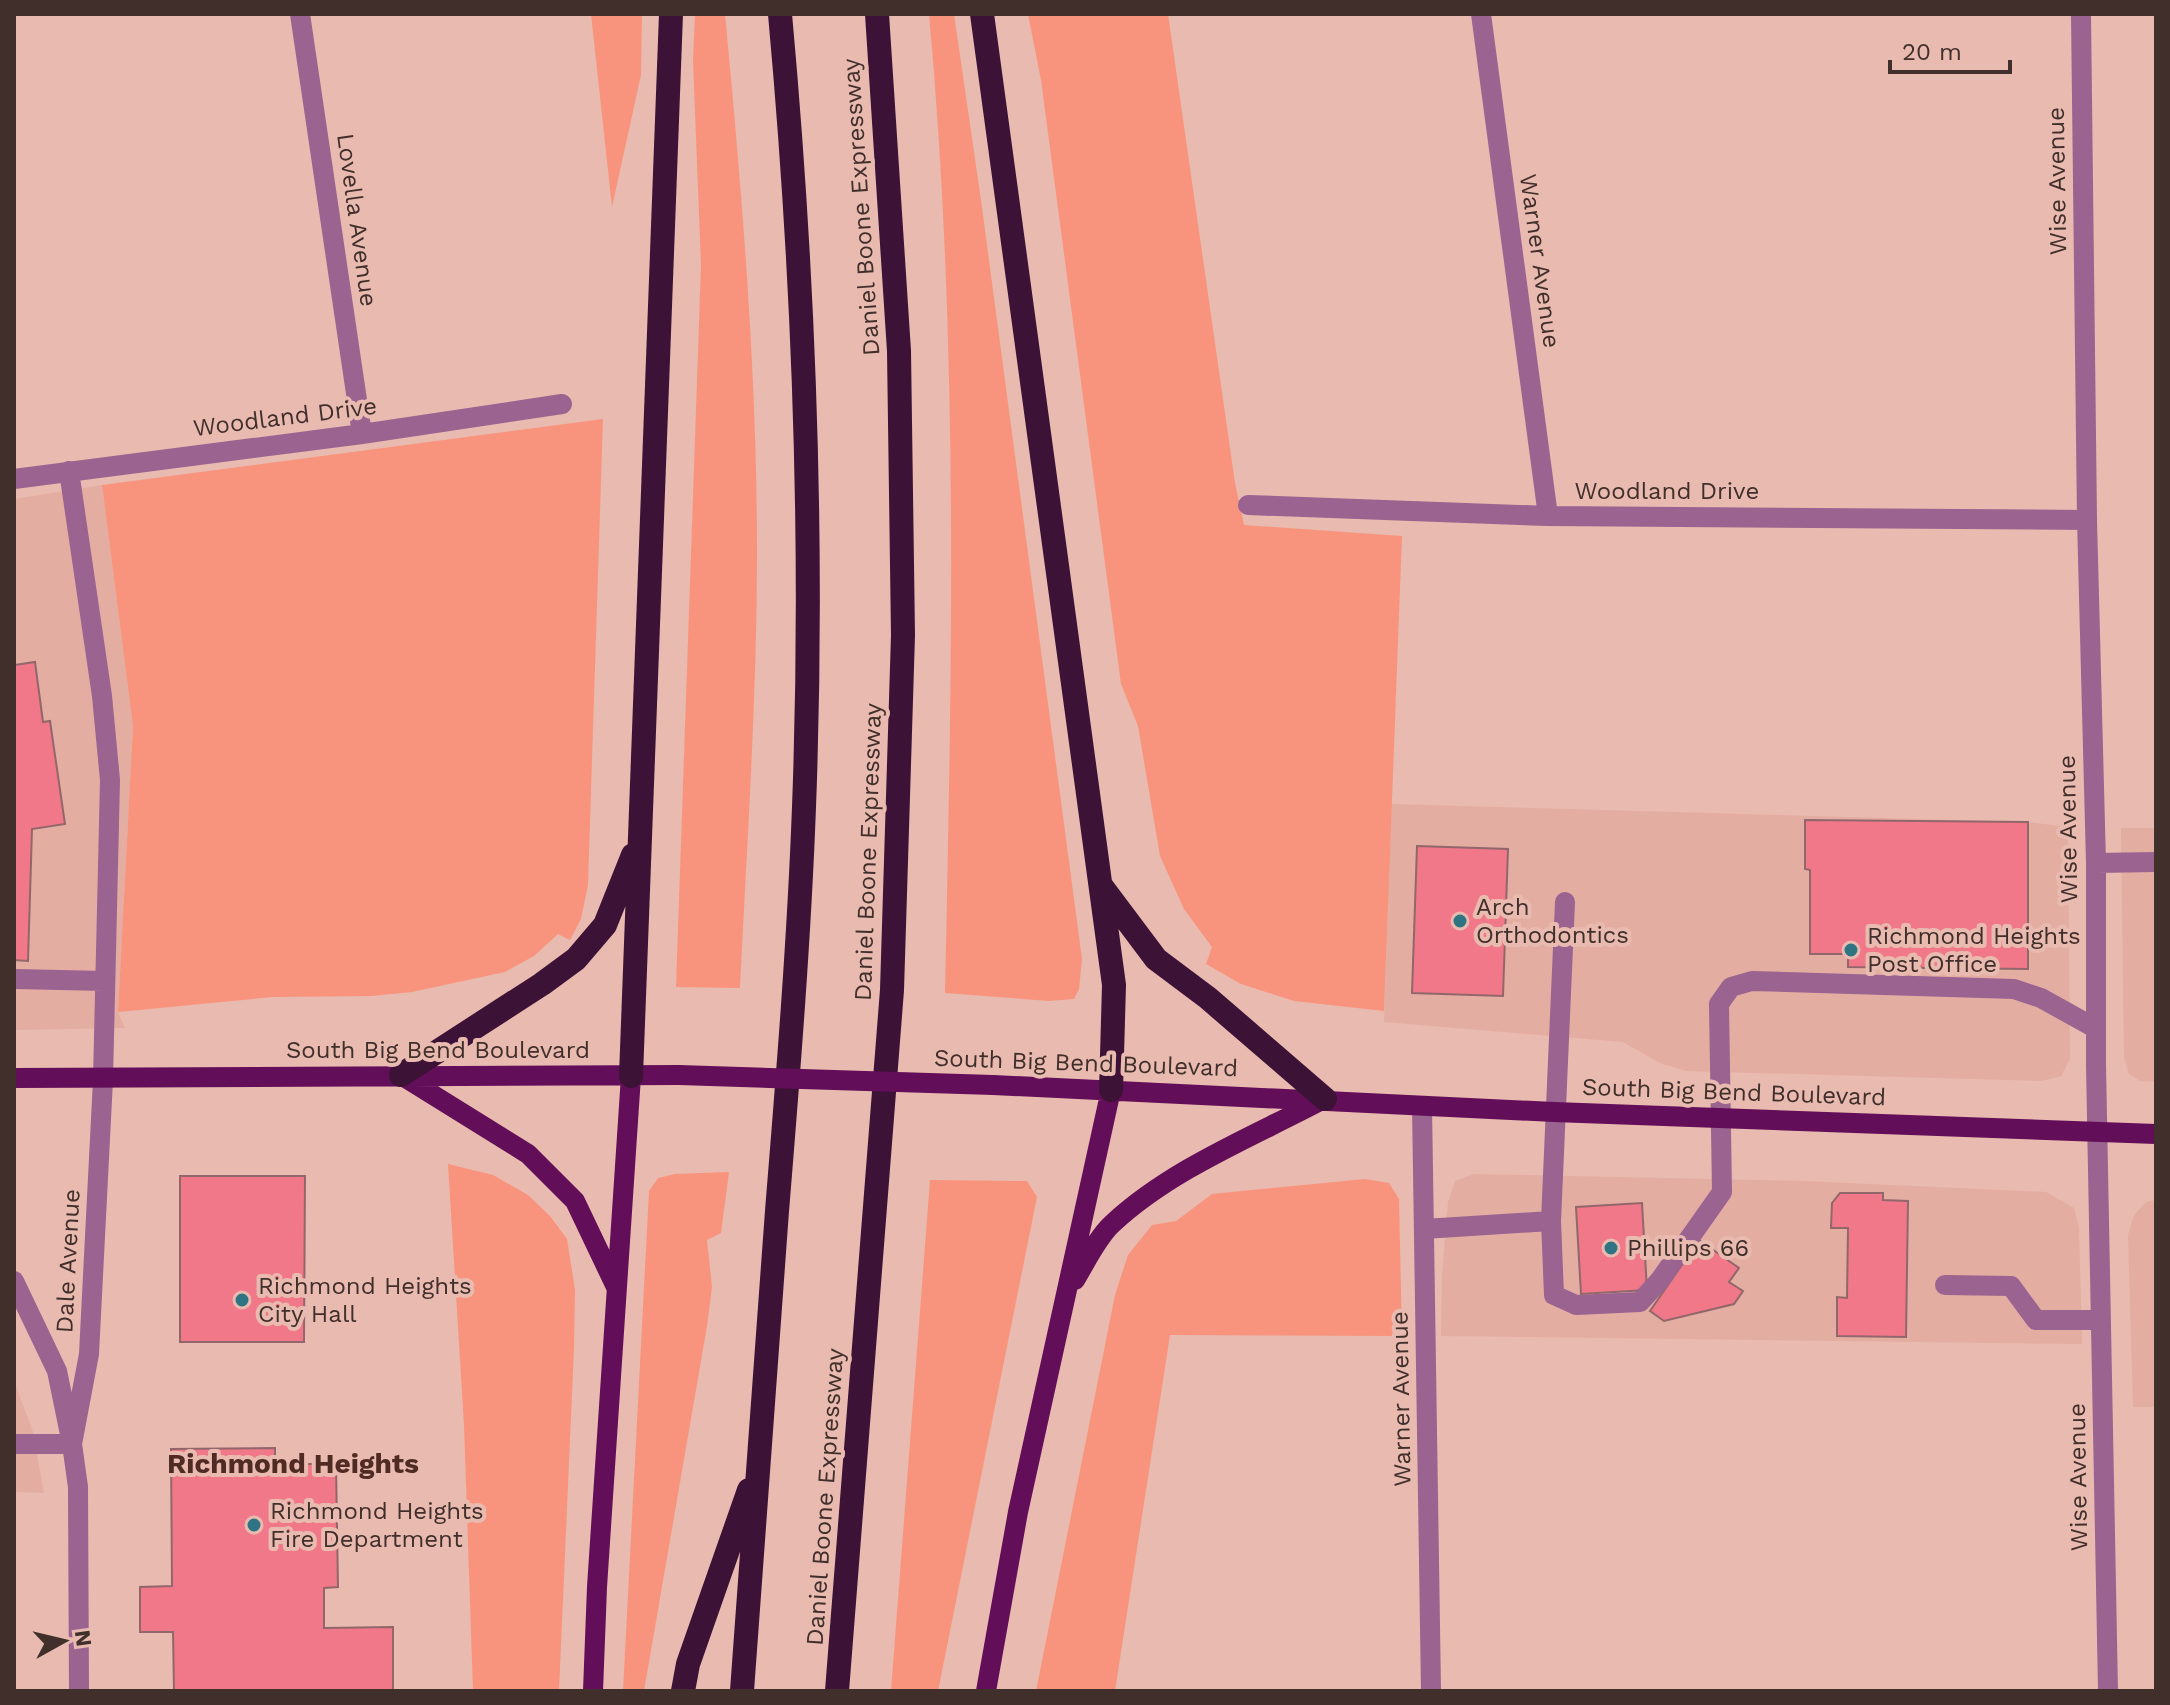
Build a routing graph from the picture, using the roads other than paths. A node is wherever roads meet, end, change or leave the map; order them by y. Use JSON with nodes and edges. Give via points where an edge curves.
{"nodes":[{"id":1,"x":300,"y":14,"type":"edge"},
{"id":2,"x":671,"y":14,"type":"edge"},
{"id":3,"x":780,"y":14,"type":"edge"},
{"id":4,"x":877,"y":14,"type":"edge"},
{"id":5,"x":982,"y":14,"type":"edge"},
{"id":6,"x":1481,"y":14,"type":"edge"},
{"id":7,"x":2081,"y":14,"type":"edge"},
{"id":8,"x":562,"y":404,"type":"dead end"},
{"id":9,"x":362,"y":434,"type":"junction"},
{"id":10,"x":69,"y":471,"type":"junction"},
{"id":11,"x":14,"y":479,"type":"edge"},
{"id":12,"x":1248,"y":505,"type":"dead end"},
{"id":13,"x":1548,"y":516,"type":"junction"},
{"id":14,"x":2087,"y":520,"type":"junction"},
{"id":15,"x":639,"y":838,"type":"junction"},
{"id":16,"x":2156,"y":862,"type":"edge"},
{"id":17,"x":2096,"y":863,"type":"junction"},
{"id":18,"x":1101,"y":885,"type":"junction"},
{"id":19,"x":1565,"y":902,"type":"dead end"},
{"id":20,"x":14,"y":979,"type":"edge"},
{"id":21,"x":105,"y":981,"type":"junction"},
{"id":22,"x":2095,"y":1028,"type":"junction"},
{"id":23,"x":401,"y":1075,"type":"junction"},
{"id":24,"x":631,"y":1076,"type":"junction"},
{"id":25,"x":14,"y":1078,"type":"edge"},
{"id":26,"x":103,"y":1080,"type":"junction"},
{"id":27,"x":1111,"y":1090,"type":"junction"},
{"id":28,"x":1325,"y":1099,"type":"junction"},
{"id":29,"x":1422,"y":1106,"type":"junction"},
{"id":30,"x":1554,"y":1112,"type":"junction"},
{"id":31,"x":1720,"y":1116,"type":"junction"},
{"id":32,"x":2097,"y":1133,"type":"junction"},
{"id":33,"x":2156,"y":1134,"type":"edge"},
{"id":34,"x":1551,"y":1221,"type":"junction"},
{"id":35,"x":1424,"y":1229,"type":"junction"},
{"id":36,"x":14,"y":1281,"type":"edge"},
{"id":37,"x":1945,"y":1285,"type":"dead end"},
{"id":38,"x":617,"y":1289,"type":"junction"},
{"id":39,"x":1068,"y":1290,"type":"junction"},
{"id":40,"x":2101,"y":1320,"type":"junction"},
{"id":41,"x":14,"y":1444,"type":"edge"},
{"id":42,"x":72,"y":1444,"type":"junction"},
{"id":43,"x":760,"y":1457,"type":"junction"},
{"id":44,"x":79,"y":1691,"type":"edge"},
{"id":45,"x":593,"y":1691,"type":"edge"},
{"id":46,"x":683,"y":1691,"type":"edge"},
{"id":47,"x":742,"y":1691,"type":"edge"},
{"id":48,"x":837,"y":1691,"type":"edge"},
{"id":49,"x":986,"y":1691,"type":"edge"},
{"id":50,"x":1431,"y":1691,"type":"edge"},
{"id":51,"x":2108,"y":1691,"type":"edge"}],
"edges":[{"from":1,"to":9,"type":"street","name":"Lovella Avenue"},
{"from":2,"to":15,"type":"highway"},
{"from":3,"to":43,"type":"highway","via":[[803,373],[806,678],[797,947]]},
{"from":4,"to":48,"type":"highway","name":"Daniel Boone Expressway","via":[[899,351],[902,666],[892,990]]},
{"from":5,"to":18,"type":"highway"},
{"from":6,"to":13,"type":"street","name":"Warner Avenue"},
{"from":7,"to":14,"type":"street","name":"Wise Avenue"},
{"from":8,"to":9,"type":"street","name":"Woodland Drive"},
{"from":9,"to":10,"type":"street","name":"Woodland Drive"},
{"from":10,"to":11,"type":"street","name":"Woodland Drive"},
{"from":10,"to":21,"type":"street","name":"Dale Avenue","via":[[110,780]]},
{"from":12,"to":13,"type":"street","name":"Woodland Drive"},
{"from":13,"to":14,"type":"street","name":"Woodland Drive"},
{"from":14,"to":17,"type":"street","name":"Wise Avenue"},
{"from":15,"to":23,"type":"highway","via":[[605,925],[576,959]]},
{"from":15,"to":24,"type":"highway"},
{"from":16,"to":17,"type":"street"},
{"from":17,"to":22,"type":"street","name":"Wise Avenue"},
{"from":18,"to":27,"type":"highway","via":[[1114,985]]},
{"from":18,"to":28,"type":"highway","via":[[1156,959]]},
{"from":19,"to":30,"type":"street"},
{"from":20,"to":21,"type":"street"},
{"from":21,"to":26,"type":"street","name":"Dale Avenue"},
{"from":22,"to":31,"type":"street","via":[[2014,989],[1752,981],[1731,987],[1719,1004]]},
{"from":22,"to":32,"type":"street","name":"Wise Avenue"},
{"from":23,"to":24,"type":"main road","name":"South Big Bend Boulevard"},
{"from":23,"to":26,"type":"main road","name":"South Big Bend Boulevard"},
{"from":23,"to":38,"type":"main road","via":[[528,1154],[575,1201]]},
{"from":24,"to":27,"type":"main road","name":"South Big Bend Boulevard","bridge":true},
{"from":24,"to":38,"type":"main road"},
{"from":25,"to":26,"type":"main road","name":"South Big Bend Boulevard"},
{"from":26,"to":42,"type":"street","name":"Dale Avenue","via":[[89,1354]]},
{"from":27,"to":28,"type":"main road","name":"South Big Bend Boulevard"},
{"from":27,"to":39,"type":"main road"},
{"from":28,"to":29,"type":"main road","name":"South Big Bend Boulevard"},
{"from":28,"to":39,"type":"main road","via":[[1183,1173],[1130,1210],[1110,1226]]},
{"from":29,"to":30,"type":"main road","name":"South Big Bend Boulevard"},
{"from":29,"to":35,"type":"street","name":"Warner Avenue"},
{"from":30,"to":31,"type":"main road","name":"South Big Bend Boulevard"},
{"from":30,"to":34,"type":"street"},
{"from":31,"to":32,"type":"main road","name":"South Big Bend Boulevard"},
{"from":31,"to":34,"type":"street","via":[[1722,1192],[1640,1302],[1576,1305],[1554,1295]]},
{"from":32,"to":33,"type":"main road","name":"South Big Bend Boulevard"},
{"from":32,"to":40,"type":"street","name":"Wise Avenue"},
{"from":34,"to":35,"type":"street"},
{"from":35,"to":50,"type":"street","name":"Warner Avenue"},
{"from":36,"to":42,"type":"street","name":"Dale Avenue","via":[[57,1371]]},
{"from":37,"to":40,"type":"street","via":[[2011,1286],[2036,1320]]},
{"from":38,"to":45,"type":"main road"},
{"from":39,"to":49,"type":"main road","via":[[1018,1512]]},
{"from":40,"to":51,"type":"street","name":"Wise Avenue"},
{"from":41,"to":42,"type":"street"},
{"from":42,"to":44,"type":"street","name":"Dale Avenue","via":[[78,1487]]},
{"from":43,"to":46,"type":"highway"},
{"from":43,"to":47,"type":"highway"}]}
